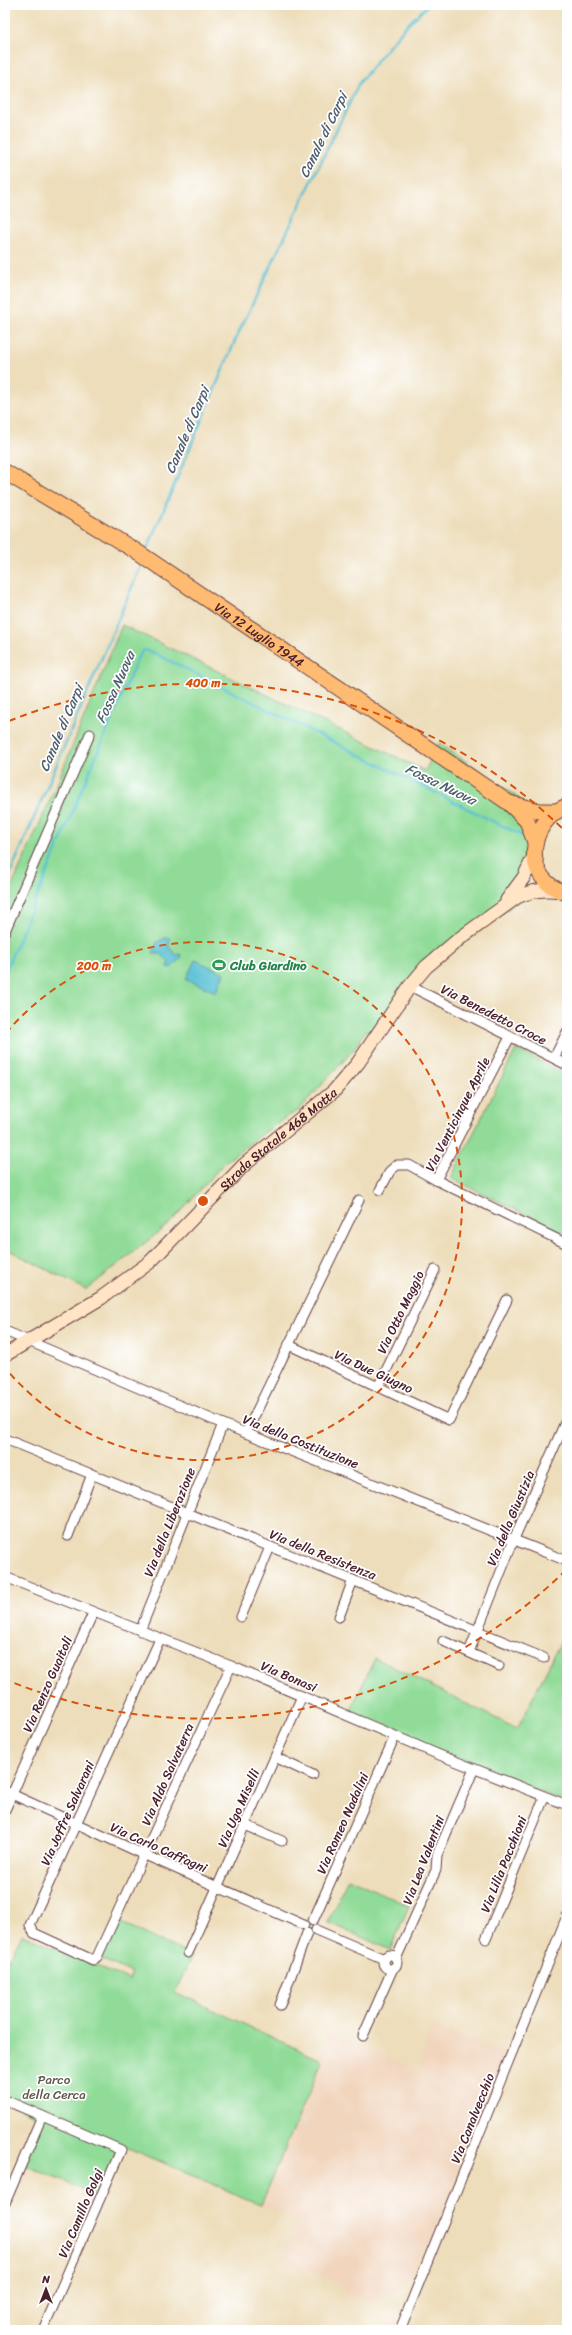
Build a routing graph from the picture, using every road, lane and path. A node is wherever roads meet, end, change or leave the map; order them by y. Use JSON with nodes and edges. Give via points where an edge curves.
{"nodes":[{"id":1,"x":5,"y":472,"type":"edge"},
{"id":2,"x":90,"y":734,"type":"dead end"},
{"id":3,"x":509,"y":803,"type":"junction"},
{"id":4,"x":561,"y":808,"type":"edge"},
{"id":5,"x":534,"y":849,"type":"junction"},
{"id":6,"x":565,"y":892,"type":"edge"},
{"id":7,"x":501,"y":907,"type":"junction"},
{"id":8,"x":5,"y":932,"type":"edge"},
{"id":9,"x":410,"y":986,"type":"junction"},
{"id":10,"x":567,"y":1032,"type":"edge"},
{"id":11,"x":510,"y":1037,"type":"junction"},
{"id":12,"x":554,"y":1058,"type":"junction"},
{"id":13,"x":567,"y":1065,"type":"edge"},
{"id":14,"x":436,"y":1180,"type":"junction"},
{"id":15,"x":380,"y":1190,"type":"dead end"},
{"id":16,"x":359,"y":1200,"type":"dead end"},
{"id":17,"x":567,"y":1244,"type":"edge"},
{"id":18,"x":435,"y":1270,"type":"dead end"},
{"id":19,"x":507,"y":1300,"type":"dead end"},
{"id":20,"x":5,"y":1331,"type":"edge"},
{"id":21,"x":27,"y":1342,"type":"junction"},
{"id":22,"x":289,"y":1345,"type":"junction"},
{"id":23,"x":5,"y":1355,"type":"edge"},
{"id":24,"x":378,"y":1387,"type":"junction"},
{"id":25,"x":567,"y":1418,"type":"edge"},
{"id":26,"x":223,"y":1424,"type":"junction"},
{"id":27,"x":246,"y":1433,"type":"junction"},
{"id":28,"x":5,"y":1439,"type":"edge"},
{"id":29,"x":92,"y":1474,"type":"junction"},
{"id":30,"x":186,"y":1513,"type":"junction"},
{"id":31,"x":68,"y":1536,"type":"dead end"},
{"id":32,"x":514,"y":1539,"type":"junction"},
{"id":33,"x":270,"y":1547,"type":"junction"},
{"id":34,"x":567,"y":1561,"type":"edge"},
{"id":35,"x":5,"y":1577,"type":"edge"},
{"id":36,"x":353,"y":1580,"type":"junction"},
{"id":37,"x":93,"y":1613,"type":"junction"},
{"id":38,"x":241,"y":1617,"type":"dead end"},
{"id":39,"x":339,"y":1617,"type":"dead end"},
{"id":40,"x":480,"y":1630,"type":"junction"},
{"id":41,"x":140,"y":1631,"type":"junction"},
{"id":42,"x":160,"y":1639,"type":"junction"},
{"id":43,"x":443,"y":1641,"type":"dead end"},
{"id":44,"x":469,"y":1652,"type":"junction"},
{"id":45,"x":544,"y":1658,"type":"dead end"},
{"id":46,"x":231,"y":1666,"type":"junction"},
{"id":47,"x":500,"y":1666,"type":"dead end"},
{"id":48,"x":302,"y":1696,"type":"junction"},
{"id":49,"x":395,"y":1736,"type":"junction"},
{"id":50,"x":275,"y":1757,"type":"junction"},
{"id":51,"x":474,"y":1769,"type":"junction"},
{"id":52,"x":313,"y":1775,"type":"dead end"},
{"id":53,"x":9,"y":1792,"type":"edge"},
{"id":54,"x":544,"y":1798,"type":"junction"},
{"id":55,"x":565,"y":1807,"type":"edge"},
{"id":56,"x":5,"y":1810,"type":"edge"},
{"id":57,"x":77,"y":1823,"type":"junction"},
{"id":58,"x":245,"y":1825,"type":"junction"},
{"id":59,"x":282,"y":1841,"type":"dead end"},
{"id":60,"x":145,"y":1855,"type":"junction"},
{"id":61,"x":217,"y":1887,"type":"junction"},
{"id":62,"x":567,"y":1916,"type":"edge"},
{"id":63,"x":310,"y":1927,"type":"junction"},
{"id":64,"x":486,"y":1939,"type":"dead end"},
{"id":65,"x":188,"y":1953,"type":"dead end"},
{"id":66,"x":97,"y":1958,"type":"joint"},
{"id":67,"x":394,"y":1964,"type":"junction"},
{"id":68,"x":280,"y":2005,"type":"dead end"},
{"id":69,"x":363,"y":2036,"type":"dead end"},
{"id":70,"x":5,"y":2100,"type":"edge"},
{"id":71,"x":42,"y":2116,"type":"junction"},
{"id":72,"x":5,"y":2203,"type":"edge"},
{"id":73,"x":43,"y":2330,"type":"edge"},
{"id":74,"x":400,"y":2330,"type":"edge"}],
"edges":[{"from":1,"to":3,"type":"main road","name":"Via 12 Luglio 1944","via":[[157,564]]},
{"from":2,"to":8,"type":"street"},
{"from":3,"to":4,"type":"main road","via":[[539,811]]},
{"from":3,"to":5,"type":"main road","via":[[527,821]]},
{"from":4,"to":5,"type":"main road","via":[[542,824]]},
{"from":5,"to":6,"type":"main road","via":[[544,877]]},
{"from":5,"to":7,"type":"main road","via":[[524,877]]},
{"from":6,"to":7,"type":"main road","via":[[545,889],[531,891]]},
{"from":7,"to":9,"type":"main road","name":"Strada Statale 468 Motta","via":[[438,957]]},
{"from":9,"to":11,"type":"street","name":"Via Benedetto Croce"},
{"from":9,"to":21,"type":"main road","name":"Strada Statale 468 Motta","via":[[358,1063],[324,1100],[244,1165],[166,1247],[131,1277],[95,1302]]},
{"from":10,"to":12,"type":"street"},
{"from":11,"to":12,"type":"street","name":"Via Benedetto Croce"},
{"from":11,"to":14,"type":"street","name":"Via Venticinque Aprile"},
{"from":12,"to":13,"type":"street","name":"Via Benedetto Croce"},
{"from":14,"to":15,"type":"street","via":[[409,1165],[397,1165]]},
{"from":14,"to":17,"type":"street","name":"Via Venticinque Aprile"},
{"from":16,"to":22,"type":"street"},
{"from":18,"to":24,"type":"street","name":"Via Otto Maggio"},
{"from":19,"to":24,"type":"street","name":"Via Due Giugno","via":[[449,1420]]},
{"from":20,"to":21,"type":"street","name":"Via della Costituzione"},
{"from":21,"to":23,"type":"main road","name":"Strada Statale 468 Motta"},
{"from":21,"to":26,"type":"street","name":"Via della Costituzione"},
{"from":22,"to":24,"type":"street","name":"Via Due Giugno"},
{"from":22,"to":27,"type":"street"},
{"from":25,"to":32,"type":"street","name":"Via della Giustizia"},
{"from":26,"to":27,"type":"street","name":"Via della Costituzione"},
{"from":26,"to":30,"type":"street","name":"Via della Liberazione"},
{"from":27,"to":32,"type":"street","name":"Via della Costituzione"},
{"from":28,"to":29,"type":"street","name":"Via della Resistenza"},
{"from":29,"to":30,"type":"street","name":"Via della Resistenza"},
{"from":29,"to":31,"type":"street"},
{"from":30,"to":33,"type":"street","name":"Via della Resistenza"},
{"from":30,"to":41,"type":"street","name":"Via della Liberazione"},
{"from":32,"to":34,"type":"street","name":"Via della Costituzione"},
{"from":32,"to":40,"type":"street","name":"Via della Giustizia"},
{"from":33,"to":36,"type":"street","name":"Via della Resistenza"},
{"from":33,"to":38,"type":"street"},
{"from":35,"to":37,"type":"street","name":"Via Bonasi"},
{"from":36,"to":39,"type":"street"},
{"from":36,"to":40,"type":"street","name":"Via della Resistenza"},
{"from":37,"to":41,"type":"street","name":"Via Bonasi"},
{"from":37,"to":53,"type":"street","name":"Via Renzo Guaitoli"},
{"from":40,"to":44,"type":"street","name":"Via della Giustizia"},
{"from":40,"to":45,"type":"street","name":"Via della Resistenza"},
{"from":41,"to":42,"type":"street","name":"Via Bonasi"},
{"from":42,"to":46,"type":"street","name":"Via Bonasi"},
{"from":42,"to":57,"type":"street","name":"Via Joffre Salvarani"},
{"from":43,"to":44,"type":"street"},
{"from":44,"to":47,"type":"street"},
{"from":46,"to":48,"type":"street","name":"Via Bonasi"},
{"from":46,"to":60,"type":"street","name":"Via Aldo Salvaterra"},
{"from":48,"to":49,"type":"street","name":"Via Bonasi"},
{"from":48,"to":50,"type":"street","name":"Via Ugo Miselli"},
{"from":49,"to":51,"type":"street","name":"Via Bonasi"},
{"from":49,"to":63,"type":"street","name":"Via Romeo Nadalini"},
{"from":50,"to":52,"type":"street"},
{"from":50,"to":58,"type":"street","name":"Via Ugo Miselli"},
{"from":51,"to":54,"type":"street","name":"Via Bonasi"},
{"from":51,"to":67,"type":"street","name":"Via Lea Valentini","via":[[437,1855],[436,1870]]},
{"from":53,"to":56,"type":"street","name":"Via Renzo Guaitoli"},
{"from":53,"to":57,"type":"street","name":"Via Carlo Caffagni"},
{"from":54,"to":55,"type":"street","name":"Via Bonasi"},
{"from":54,"to":64,"type":"street","name":"Via Lilia Pacchioni"},
{"from":57,"to":60,"type":"street","name":"Via Carlo Caffagni"},
{"from":57,"to":66,"type":"street","name":"Via Joffre Salvarani","via":[[30,1925],[34,1933],[93,1960]]},
{"from":58,"to":59,"type":"street"},
{"from":58,"to":61,"type":"street","name":"Via Ugo Miselli"},
{"from":60,"to":61,"type":"street","name":"Via Carlo Caffagni"},
{"from":60,"to":66,"type":"street","name":"Via Aldo Salvaterra"},
{"from":61,"to":63,"type":"street","name":"Via Carlo Caffagni"},
{"from":61,"to":65,"type":"street","name":"Via Ugo Miselli"},
{"from":62,"to":74,"type":"street","name":"Via Canalvecchio"},
{"from":63,"to":67,"type":"street","name":"Via Carlo Caffagni","via":[[384,1959],[389,1955]]},
{"from":63,"to":68,"type":"street","name":"Via Romeo Nadalini"},
{"from":67,"to":69,"type":"street","name":"Via Lea Valentini"},
{"from":70,"to":71,"type":"street"},
{"from":71,"to":72,"type":"street"},
{"from":71,"to":73,"type":"street","name":"Via Camillo Golgi","via":[[121,2150]]}]}
